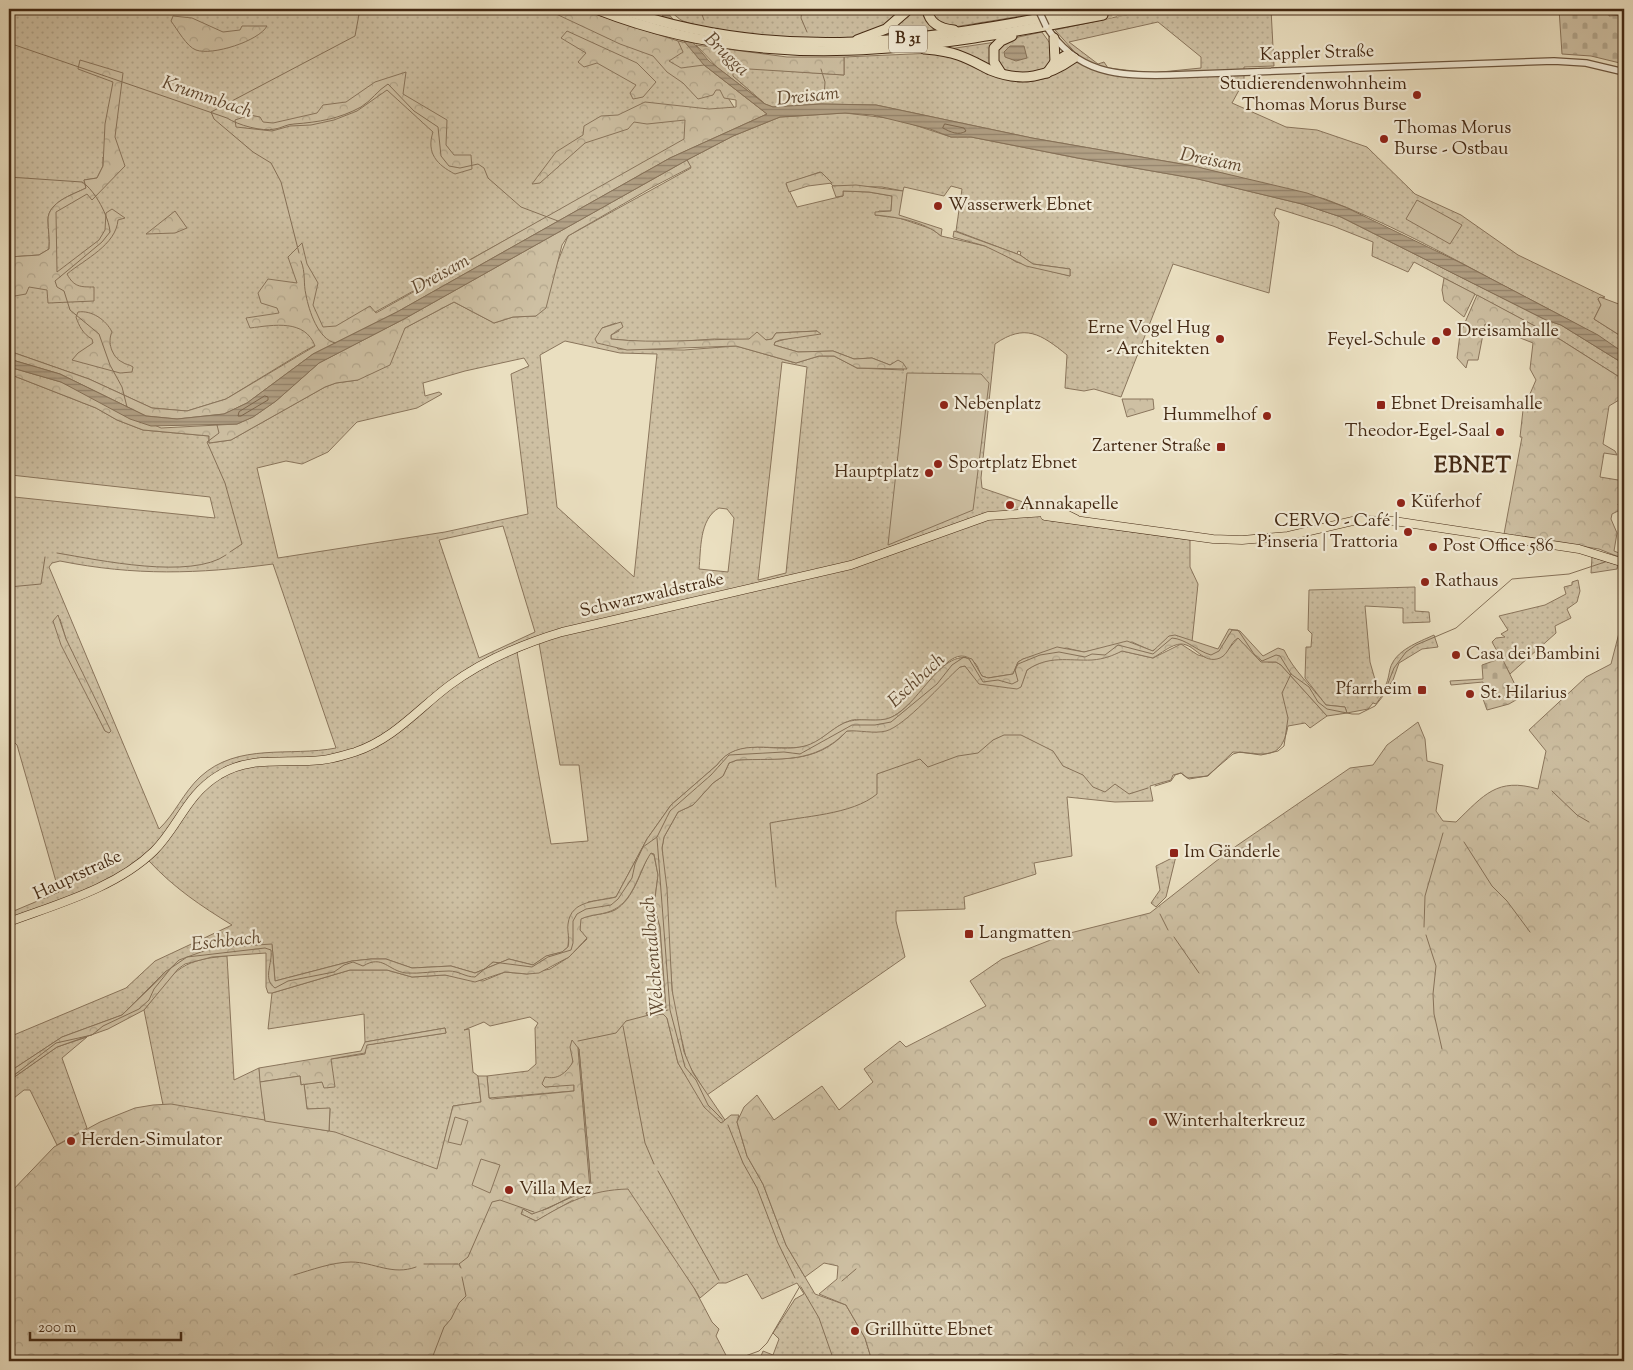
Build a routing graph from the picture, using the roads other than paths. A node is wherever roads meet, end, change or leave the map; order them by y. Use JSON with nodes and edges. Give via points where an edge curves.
{"nodes":[{"id":1,"x":596,"y":9,"type":"edge"},
{"id":2,"x":620,"y":9,"type":"edge"},
{"id":3,"x":909,"y":9,"type":"edge"},
{"id":4,"x":927,"y":9,"type":"edge"},
{"id":5,"x":1038,"y":9,"type":"edge"},
{"id":6,"x":1089,"y":9,"type":"edge"},
{"id":7,"x":1103,"y":15,"type":"tunnel mouth"},
{"id":8,"x":1033,"y":28,"type":"junction"},
{"id":9,"x":974,"y":30,"type":"junction"},
{"id":10,"x":1054,"y":38,"type":"junction"},
{"id":11,"x":841,"y":44,"type":"junction"},
{"id":12,"x":909,"y":48,"type":"junction"},
{"id":13,"x":1071,"y":56,"type":"junction"},
{"id":14,"x":1056,"y":62,"type":"junction"},
{"id":15,"x":1624,"y":72,"type":"edge"},
{"id":16,"x":1046,"y":73,"type":"junction"},
{"id":17,"x":1001,"y":74,"type":"junction"},
{"id":18,"x":1623,"y":563,"type":"edge"},
{"id":19,"x":298,"y":762,"type":"joint"},
{"id":20,"x":9,"y":922,"type":"edge"}],
"edges":[{"from":1,"to":12,"type":"highway","number":"B 31","via":[[701,40],[767,49],[817,52]]},
{"from":2,"to":11,"type":"highway","number":"B 31","via":[[693,30],[760,41]]},
{"from":3,"to":11,"type":"highway","via":[[886,30]]},
{"from":4,"to":9,"type":"highway","via":[[931,20],[939,27]]},
{"from":5,"to":10,"type":"street","name":"Kappler Straße","bridge":true},
{"from":6,"to":9,"type":"highway","number":"B 31"},
{"from":7,"to":8,"type":"highway","number":"B 31"},
{"from":8,"to":12,"type":"highway","number":"B 31"},
{"from":8,"to":17,"type":"highway","number":"B 31","via":[[1004,39],[996,46],[993,56]]},
{"from":9,"to":11,"type":"highway","number":"B 31","via":[[906,40]]},
{"from":10,"to":13,"type":"street","name":"Kappler Straße"},
{"from":10,"to":14,"type":"highway"},
{"from":12,"to":17,"type":"highway","via":[[952,53]]},
{"from":13,"to":14,"type":"highway"},
{"from":13,"to":15,"type":"street","name":"Kappler Straße","via":[[1100,70],[1136,76],[1554,61],[1586,63]]},
{"from":13,"to":16,"type":"highway","via":[[1058,69]]},
{"from":14,"to":16,"type":"highway"},
{"from":16,"to":17,"type":"highway","via":[[1027,78]]},
{"from":18,"to":19,"type":"main road","name":"Schwarzwaldstraße","via":[[1579,549],[1372,519],[1272,538],[1242,540],[1195,537],[1076,519],[1058,513],[988,516],[851,565],[536,640],[505,652],[471,671],[393,733],[374,744],[337,757]]},
{"from":19,"to":20,"type":"main road","name":"Hauptstraße","via":[[247,763],[221,773],[195,794],[162,842],[133,868],[103,885]]}]}
